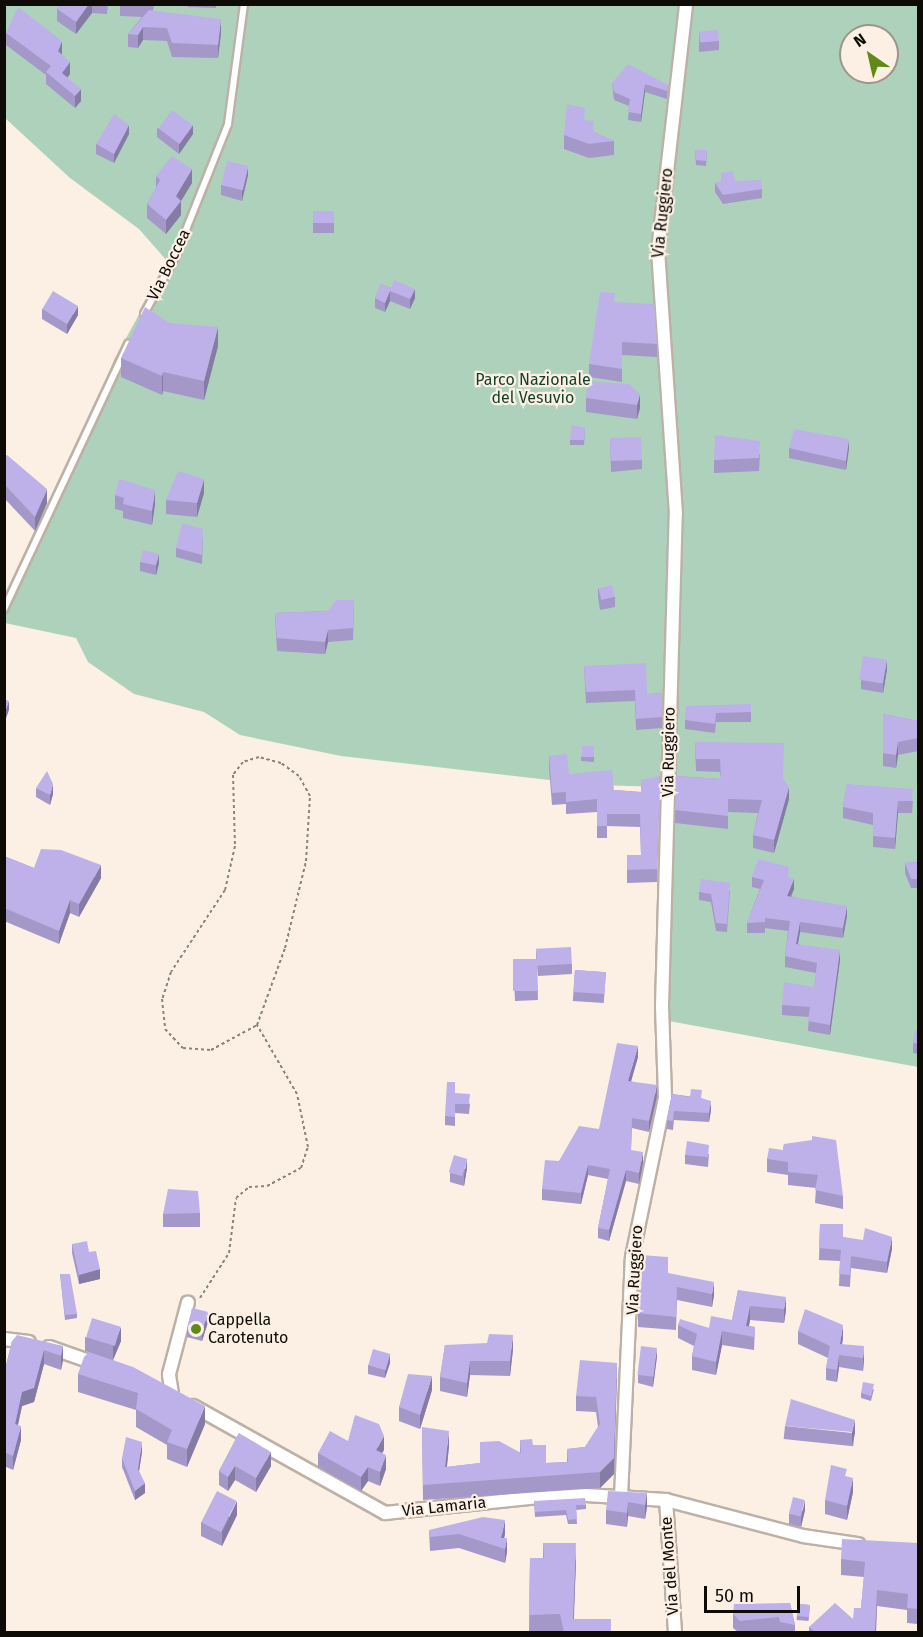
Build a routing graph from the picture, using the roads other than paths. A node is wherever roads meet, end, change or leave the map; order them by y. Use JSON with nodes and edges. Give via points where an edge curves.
{"nodes":[{"id":1,"x":244,"y":4,"type":"edge"},
{"id":2,"x":686,"y":4,"type":"edge"},
{"id":3,"x":138,"y":326,"type":"edge"},
{"id":4,"x":132,"y":336,"type":"edge"},
{"id":5,"x":4,"y":609,"type":"edge"},
{"id":6,"x":188,"y":1302,"type":"road end"},
{"id":7,"x":4,"y":1339,"type":"edge"},
{"id":8,"x":115,"y":1370,"type":"edge"},
{"id":9,"x":154,"y":1386,"type":"edge"},
{"id":10,"x":172,"y":1394,"type":"junction"},
{"id":11,"x":621,"y":1497,"type":"junction"},
{"id":12,"x":666,"y":1500,"type":"junction"},
{"id":13,"x":872,"y":1546,"type":"edge"},
{"id":14,"x":675,"y":1632,"type":"edge"}],
"edges":[{"from":1,"to":3,"type":"lane","name":"Via Boccea","via":[[228,124],[176,255]]},
{"from":2,"to":11,"type":"street","name":"Via Ruggiero","via":[[657,251],[676,514],[662,1006],[665,1097],[632,1257]]},
{"from":4,"to":5,"type":"lane"},
{"from":6,"to":10,"type":"street","via":[[169,1374]]},
{"from":7,"to":8,"type":"street","via":[[43,1345]]},
{"from":9,"to":10,"type":"street","name":"Via Lamaria"},
{"from":10,"to":11,"type":"street","name":"Via Lamaria","via":[[385,1513],[570,1494]]},
{"from":11,"to":12,"type":"street","name":"Via Lamaria"},
{"from":12,"to":13,"type":"street","name":"Via Lamaria","via":[[803,1536]]},
{"from":12,"to":14,"type":"street","name":"Via del Monte"}]}
